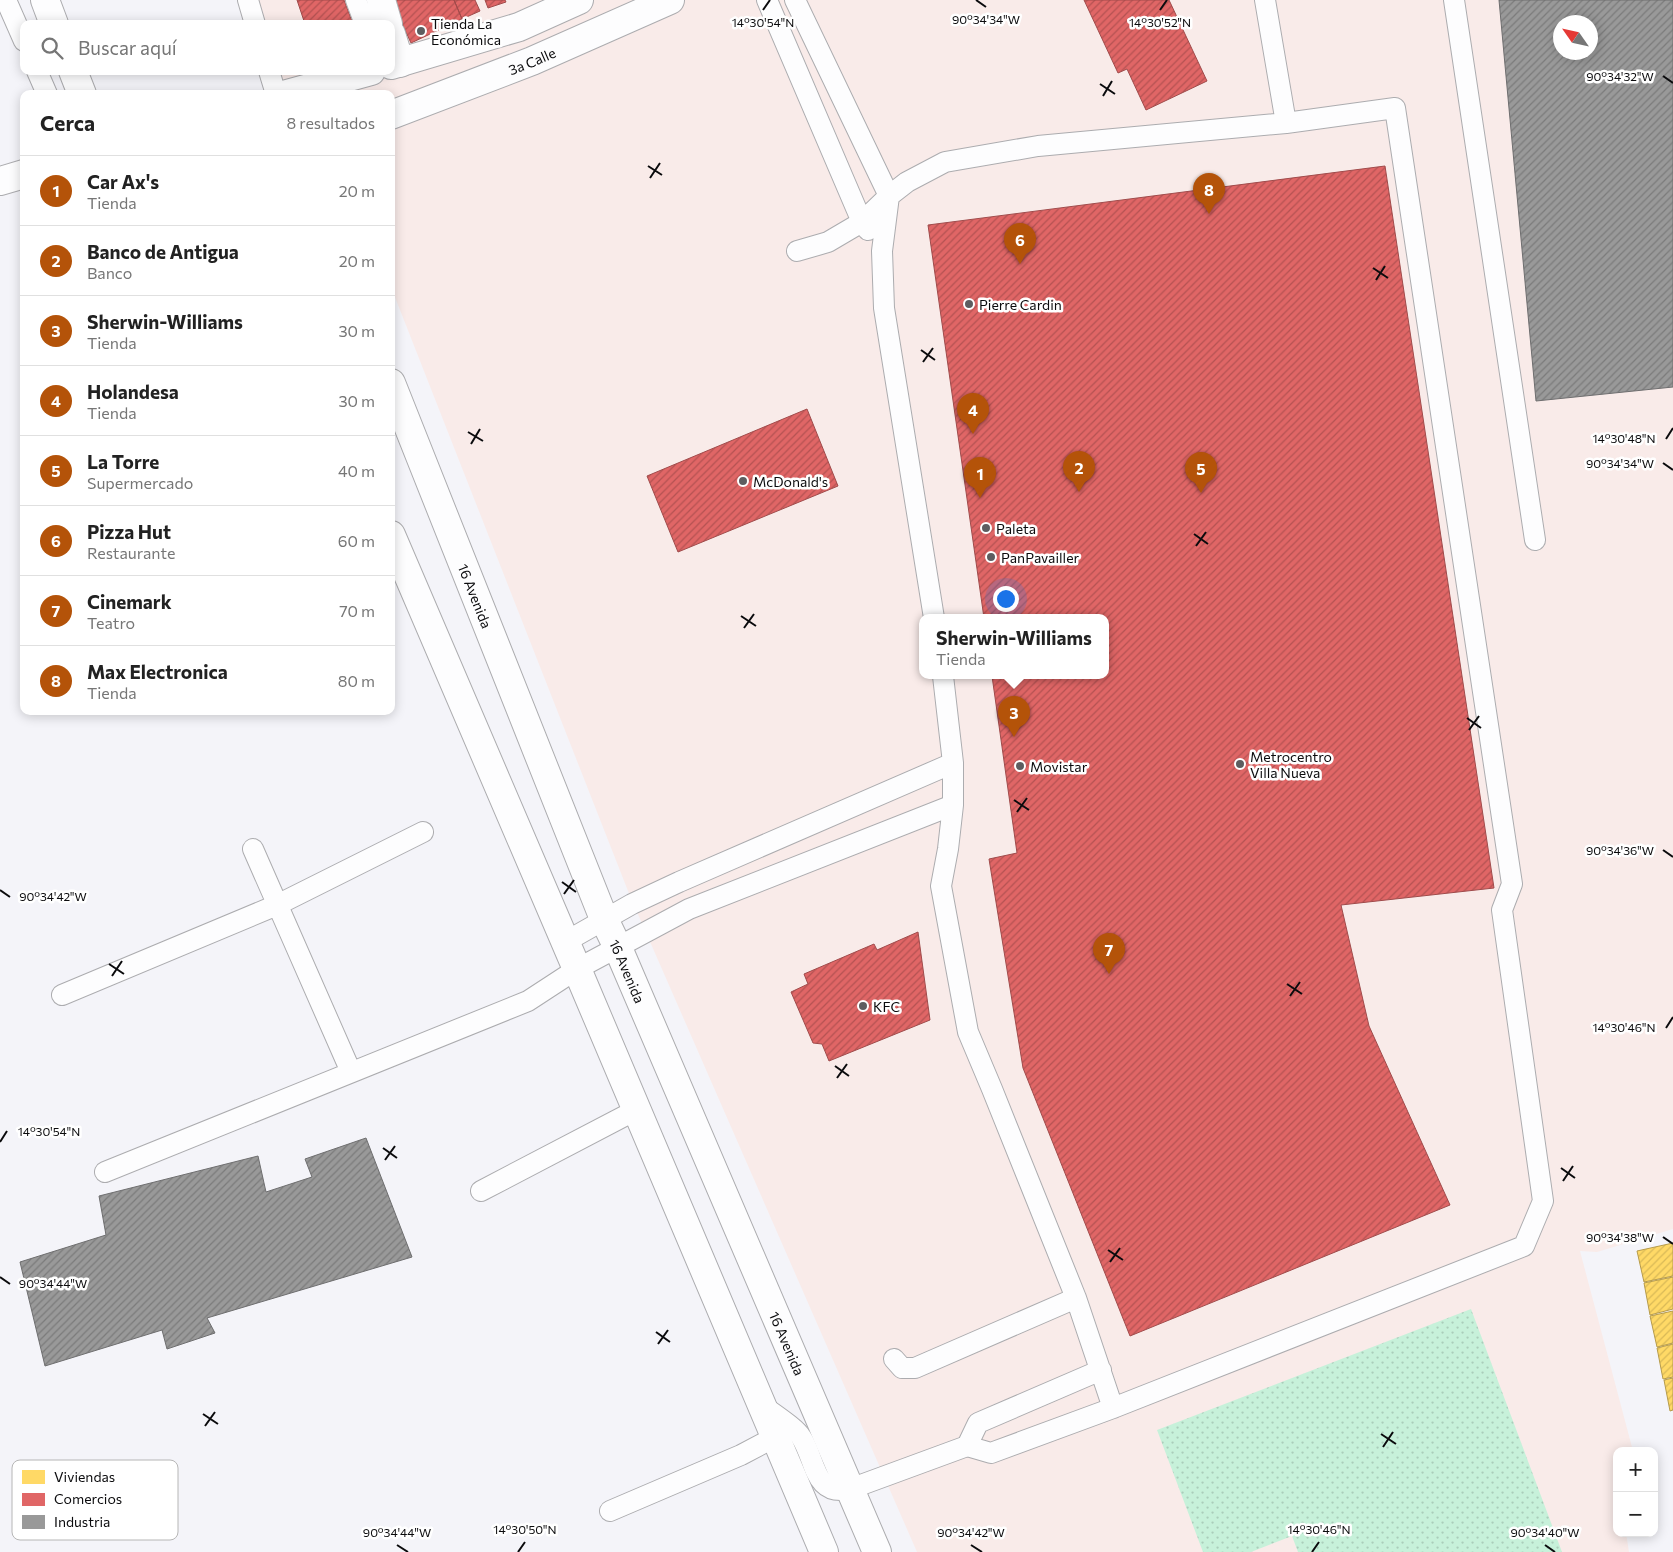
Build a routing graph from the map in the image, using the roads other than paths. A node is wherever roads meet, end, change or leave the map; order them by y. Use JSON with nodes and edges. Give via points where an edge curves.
{"nodes":[{"id":1,"x":6,"y":0,"type":"edge"},
{"id":2,"x":44,"y":0,"type":"edge"},
{"id":3,"x":248,"y":0,"type":"edge"},
{"id":4,"x":356,"y":0,"type":"edge"},
{"id":5,"x":380,"y":0,"type":"edge"},
{"id":6,"x":579,"y":0,"type":"edge"},
{"id":7,"x":670,"y":0,"type":"edge"},
{"id":8,"x":767,"y":0,"type":"edge"},
{"id":9,"x":795,"y":0,"type":"edge"},
{"id":10,"x":1265,"y":0,"type":"edge"},
{"id":11,"x":1454,"y":0,"type":"edge"},
{"id":12,"x":547,"y":7,"type":"edge"},
{"id":13,"x":52,"y":20,"type":"edge"},
{"id":14,"x":254,"y":20,"type":"edge"},
{"id":15,"x":364,"y":20,"type":"edge"},
{"id":16,"x":387,"y":20,"type":"edge"},
{"id":17,"x":20,"y":32,"type":"edge"},
{"id":18,"x":396,"y":64,"type":"edge"},
{"id":19,"x":39,"y":75,"type":"edge"},
{"id":20,"x":75,"y":75,"type":"edge"},
{"id":21,"x":270,"y":75,"type":"edge"},
{"id":22,"x":356,"y":75,"type":"edge"},
{"id":23,"x":44,"y":90,"type":"edge"},
{"id":24,"x":80,"y":90,"type":"edge"},
{"id":25,"x":275,"y":90,"type":"edge"},
{"id":26,"x":302,"y":90,"type":"edge"},
{"id":27,"x":395,"y":115,"type":"edge"},
{"id":28,"x":1286,"y":123,"type":"junction"},
{"id":29,"x":20,"y":175,"type":"edge"},
{"id":30,"x":0,"y":181,"type":"edge"},
{"id":31,"x":889,"y":196,"type":"junction"},
{"id":32,"x":862,"y":222,"type":"junction"},
{"id":33,"x":797,"y":251,"type":"dead end"},
{"id":34,"x":882,"y":251,"type":"junction"},
{"id":35,"x":395,"y":393,"type":"edge"},
{"id":36,"x":1535,"y":540,"type":"dead end"},
{"id":37,"x":395,"y":544,"type":"edge"},
{"id":38,"x":933,"y":614,"type":"edge"},
{"id":39,"x":943,"y":679,"type":"edge"},
{"id":40,"x":953,"y":763,"type":"junction"},
{"id":41,"x":953,"y":805,"type":"junction"},
{"id":42,"x":423,"y":832,"type":"dead end"},
{"id":43,"x":252,"y":849,"type":"dead end"},
{"id":44,"x":277,"y":904,"type":"junction"},
{"id":45,"x":604,"y":919,"type":"junction"},
{"id":46,"x":565,"y":942,"type":"junction"},
{"id":47,"x":618,"y":948,"type":"junction"},
{"id":48,"x":577,"y":969,"type":"junction"},
{"id":49,"x":62,"y":995,"type":"dead end"},
{"id":50,"x":351,"y":1072,"type":"junction"},
{"id":51,"x":636,"y":1110,"type":"junction"},
{"id":52,"x":106,"y":1172,"type":"dead end"},
{"id":53,"x":481,"y":1191,"type":"dead end"},
{"id":54,"x":1076,"y":1298,"type":"junction"},
{"id":55,"x":894,"y":1359,"type":"dead end"},
{"id":56,"x":1101,"y":1370,"type":"junction"},
{"id":57,"x":761,"y":1404,"type":"junction"},
{"id":58,"x":1113,"y":1408,"type":"junction"},
{"id":59,"x":775,"y":1437,"type":"junction"},
{"id":60,"x":967,"y":1446,"type":"junction"},
{"id":61,"x":850,"y":1489,"type":"junction"},
{"id":62,"x":610,"y":1511,"type":"dead end"},
{"id":63,"x":824,"y":1552,"type":"edge"},
{"id":64,"x":877,"y":1552,"type":"edge"}],
"edges":[{"from":1,"to":17,"type":"lane"},
{"from":2,"to":13,"type":"main road"},
{"from":3,"to":14,"type":"lane"},
{"from":4,"to":15,"type":"lane"},
{"from":5,"to":16,"type":"main road"},
{"from":6,"to":12,"type":"main road"},
{"from":7,"to":27,"type":"main road","name":"3a Calle","via":[[532,61]]},
{"from":8,"to":32,"type":"lane"},
{"from":9,"to":31,"type":"lane"},
{"from":10,"to":28,"type":"lane"},
{"from":11,"to":36,"type":"lane"},
{"from":12,"to":18,"type":"main road","via":[[519,27]]},
{"from":19,"to":23,"type":"lane"},
{"from":20,"to":24,"type":"main road"},
{"from":21,"to":25,"type":"lane"},
{"from":22,"to":26,"type":"main road"},
{"from":28,"to":31,"type":"lane","via":[[1038,146],[945,162],[907,182]]},
{"from":28,"to":58,"type":"lane","via":[[1395,108],[1512,884],[1502,910],[1543,1201],[1524,1246]]},
{"from":29,"to":30,"type":"main road"},
{"from":31,"to":32,"type":"lane"},
{"from":31,"to":34,"type":"lane"},
{"from":32,"to":33,"type":"lane","via":[[828,242]]},
{"from":32,"to":34,"type":"lane"},
{"from":34,"to":38,"type":"lane","via":[[884,308]]},
{"from":35,"to":45,"type":"main road","name":"16 Avenida"},
{"from":37,"to":46,"type":"main road"},
{"from":39,"to":40,"type":"lane"},
{"from":40,"to":41,"type":"lane"},
{"from":40,"to":45,"type":"lane","via":[[679,882]]},
{"from":41,"to":47,"type":"lane","via":[[714,898]]},
{"from":41,"to":54,"type":"lane","via":[[941,886],[968,1032]]},
{"from":42,"to":44,"type":"lane"},
{"from":43,"to":44,"type":"lane"},
{"from":44,"to":49,"type":"lane"},
{"from":44,"to":50,"type":"lane"},
{"from":45,"to":46,"type":"lane"},
{"from":45,"to":47,"type":"main road","name":"16 Avenida"},
{"from":46,"to":48,"type":"main road"},
{"from":47,"to":48,"type":"lane"},
{"from":47,"to":61,"type":"main road","name":"16 Avenida"},
{"from":48,"to":50,"type":"lane","via":[[528,1001]]},
{"from":48,"to":51,"type":"main road"},
{"from":50,"to":52,"type":"lane"},
{"from":51,"to":53,"type":"lane"},
{"from":51,"to":57,"type":"main road"},
{"from":54,"to":55,"type":"lane","via":[[915,1368],[902,1368]]},
{"from":54,"to":56,"type":"lane"},
{"from":56,"to":58,"type":"lane"},
{"from":56,"to":60,"type":"lane","via":[[978,1424]]},
{"from":57,"to":59,"type":"main road"},
{"from":57,"to":61,"type":"lane","via":[[801,1435],[822,1484],[834,1490]]},
{"from":58,"to":60,"type":"lane","via":[[991,1453]]},
{"from":59,"to":62,"type":"lane","via":[[741,1455]]},
{"from":59,"to":63,"type":"main road"},
{"from":60,"to":61,"type":"lane"},
{"from":61,"to":64,"type":"main road","name":"16 Avenida"}]}
